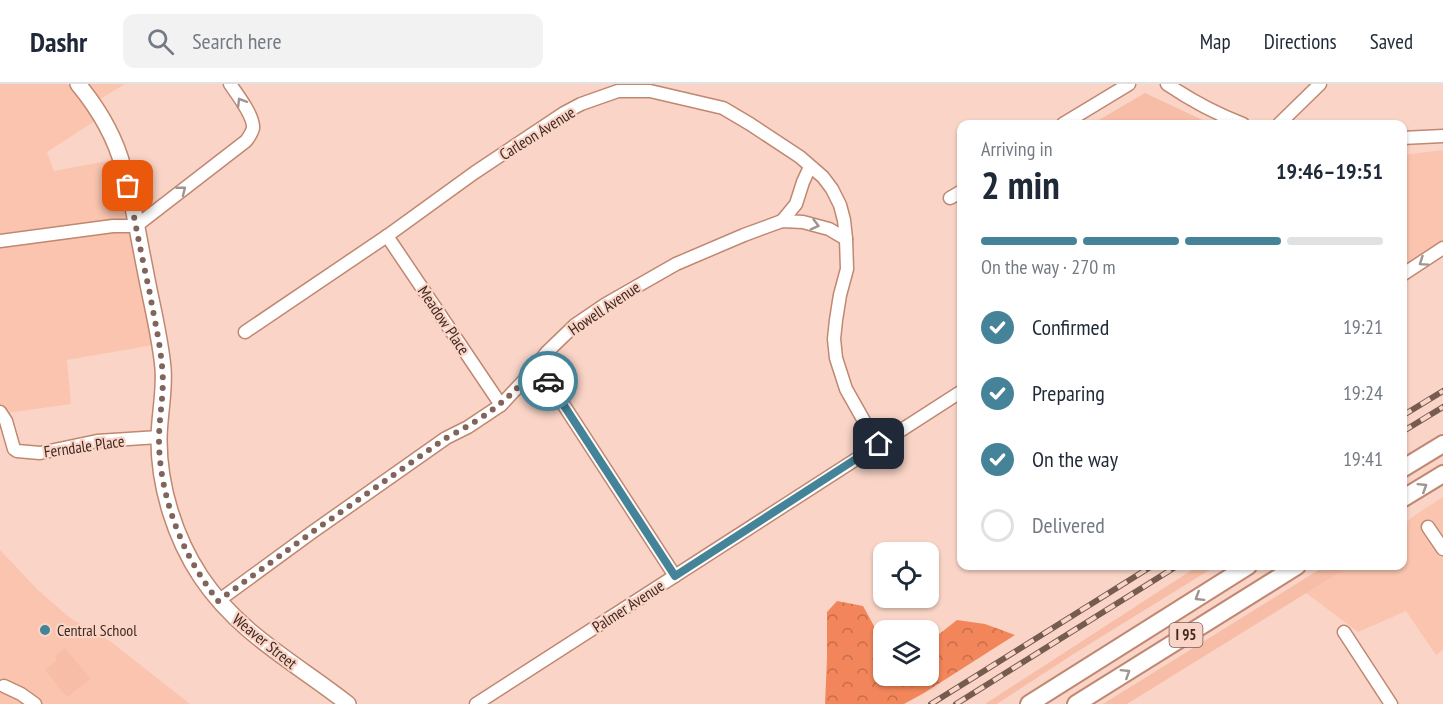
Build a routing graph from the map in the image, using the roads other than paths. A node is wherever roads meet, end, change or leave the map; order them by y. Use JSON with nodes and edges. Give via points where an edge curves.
{"nodes":[{"id":1,"x":78,"y":84,"type":"edge"},
{"id":2,"x":230,"y":84,"type":"edge"},
{"id":3,"x":1129,"y":84,"type":"edge"},
{"id":4,"x":1167,"y":84,"type":"edge"},
{"id":5,"x":1320,"y":84,"type":"edge"},
{"id":6,"x":1070,"y":120,"type":"edge"},
{"id":7,"x":1233,"y":120,"type":"edge"},
{"id":8,"x":1283,"y":120,"type":"edge"},
{"id":9,"x":1443,"y":136,"type":"edge"},
{"id":10,"x":1407,"y":137,"type":"edge"},
{"id":11,"x":810,"y":167,"type":"junction"},
{"id":12,"x":957,"y":194,"type":"edge"},
{"id":13,"x":950,"y":198,"type":"dead end"},
{"id":14,"x":782,"y":221,"type":"junction"},
{"id":15,"x":136,"y":226,"type":"junction"},
{"id":16,"x":387,"y":236,"type":"junction"},
{"id":17,"x":846,"y":239,"type":"junction"},
{"id":18,"x":0,"y":241,"type":"edge"},
{"id":19,"x":1443,"y":248,"type":"edge"},
{"id":20,"x":1407,"y":272,"type":"edge"},
{"id":21,"x":245,"y":332,"type":"dead end"},
{"id":22,"x":537,"y":364,"type":"junction"},
{"id":23,"x":957,"y":394,"type":"edge"},
{"id":24,"x":501,"y":405,"type":"junction"},
{"id":25,"x":0,"y":412,"type":"edge"},
{"id":26,"x":159,"y":437,"type":"junction"},
{"id":27,"x":879,"y":444,"type":"junction"},
{"id":28,"x":1443,"y":444,"type":"edge"},
{"id":29,"x":1407,"y":466,"type":"edge"},
{"id":30,"x":1443,"y":474,"type":"edge"},
{"id":31,"x":1407,"y":496,"type":"edge"},
{"id":32,"x":1428,"y":527,"type":"dead end"},
{"id":33,"x":1443,"y":549,"type":"edge"},
{"id":34,"x":1242,"y":570,"type":"edge"},
{"id":35,"x":1291,"y":570,"type":"edge"},
{"id":36,"x":675,"y":576,"type":"junction"},
{"id":37,"x":218,"y":601,"type":"junction"},
{"id":38,"x":1344,"y":632,"type":"dead end"},
{"id":39,"x":1,"y":684,"type":"edge"},
{"id":40,"x":35,"y":704,"type":"edge"},
{"id":41,"x":348,"y":704,"type":"edge"},
{"id":42,"x":476,"y":704,"type":"edge"},
{"id":43,"x":1029,"y":704,"type":"edge"},
{"id":44,"x":1076,"y":704,"type":"edge"},
{"id":45,"x":1391,"y":704,"type":"edge"}],
"edges":[{"from":1,"to":15,"type":"main road","name":"Weaver Street","via":[[112,138],[123,166]]},
{"from":15,"to":2,"type":"street","one_way":true,"via":[[251,135],[252,120]]},
{"from":3,"to":6,"type":"street"},
{"from":4,"to":7,"type":"street"},
{"from":5,"to":8,"type":"street"},
{"from":9,"to":10,"type":"street"},
{"from":11,"to":14,"type":"street","via":[[795,204]]},
{"from":11,"to":16,"type":"street","name":"Carleon Avenue","via":[[781,143],[723,108],[650,91],[618,91],[564,113]]},
{"from":11,"to":17,"type":"street","name":"Carleon Avenue","via":[[823,177],[840,204]]},
{"from":12,"to":13,"type":"street"},
{"from":14,"to":17,"type":"street","name":"Howell Avenue","one_way":true,"via":[[829,229]]},
{"from":14,"to":22,"type":"street","name":"Howell Avenue","via":[[651,277],[575,325]]},
{"from":15,"to":18,"type":"street"},
{"from":15,"to":26,"type":"main road","name":"Weaver Street","via":[[163,369]]},
{"from":16,"to":21,"type":"street","name":"Carleon Avenue"},
{"from":16,"to":24,"type":"street","name":"Meadow Place"},
{"from":17,"to":27,"type":"street","name":"Carleon Avenue","via":[[847,269],[834,339],[836,358],[846,389]]},
{"from":19,"to":20,"type":"street","one_way":true},
{"from":22,"to":24,"type":"street","name":"Howell Avenue"},
{"from":22,"to":36,"type":"street"},
{"from":23,"to":27,"type":"street","name":"Palmer Avenue"},
{"from":24,"to":37,"type":"street","name":"Howell Avenue","via":[[446,438]]},
{"from":25,"to":26,"type":"street","name":"Ferndale Place","via":[[17,452],[40,453],[97,441]]},
{"from":26,"to":37,"type":"main road","name":"Weaver Street","via":[[159,461],[175,522],[186,550]]},
{"from":27,"to":36,"type":"street","name":"Palmer Avenue"},
{"from":28,"to":29,"type":"highway"},
{"from":31,"to":30,"type":"highway","one_way":true},
{"from":32,"to":33,"type":"street"},
{"from":34,"to":43,"type":"highway","number":"I 95","one_way":true},
{"from":44,"to":35,"type":"highway","number":"I 95","one_way":true},
{"from":36,"to":42,"type":"street","name":"Palmer Avenue"},
{"from":37,"to":41,"type":"main road","name":"Weaver Street","via":[[267,646]]},
{"from":38,"to":45,"type":"street"},
{"from":39,"to":40,"type":"street"}]}
